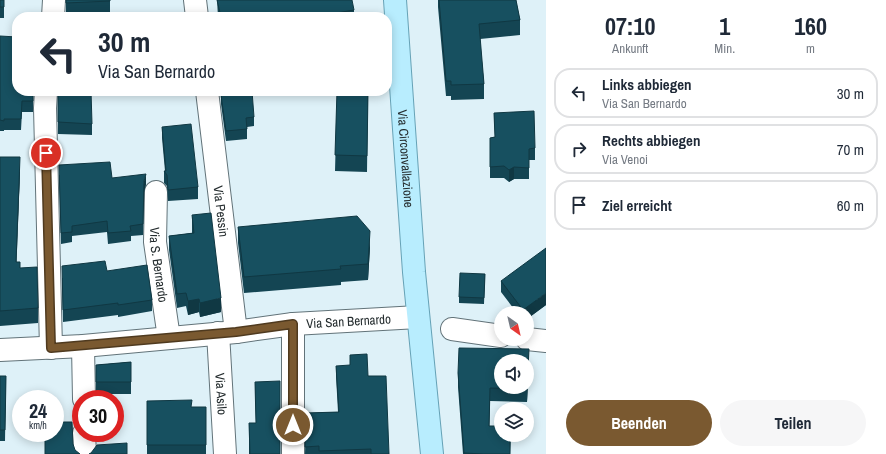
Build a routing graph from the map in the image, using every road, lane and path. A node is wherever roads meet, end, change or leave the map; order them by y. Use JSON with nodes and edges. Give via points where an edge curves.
{"nodes":[{"id":1,"x":54,"y":0,"type":"edge"},
{"id":2,"x":195,"y":0,"type":"edge"},
{"id":3,"x":395,"y":0,"type":"edge"},
{"id":4,"x":53,"y":12,"type":"edge"},
{"id":5,"x":196,"y":12,"type":"edge"},
{"id":6,"x":46,"y":96,"type":"edge"},
{"id":7,"x":207,"y":96,"type":"edge"},
{"id":8,"x":156,"y":192,"type":"dead end"},
{"id":9,"x":418,"y":317,"type":"junction"},
{"id":10,"x":293,"y":324,"type":"junction"},
{"id":11,"x":452,"y":329,"type":"dead end"},
{"id":12,"x":227,"y":332,"type":"junction"},
{"id":13,"x":494,"y":335,"type":"edge"},
{"id":14,"x":169,"y":338,"type":"junction"},
{"id":15,"x":534,"y":340,"type":"edge"},
{"id":16,"x":546,"y":341,"type":"edge"},
{"id":17,"x":83,"y":346,"type":"junction"},
{"id":18,"x":51,"y":348,"type":"junction"},
{"id":19,"x":0,"y":350,"type":"edge"},
{"id":20,"x":84,"y":390,"type":"edge"},
{"id":21,"x":84,"y":442,"type":"edge"},
{"id":22,"x":85,"y":454,"type":"edge"},
{"id":23,"x":226,"y":454,"type":"edge"},
{"id":24,"x":293,"y":454,"type":"edge"},
{"id":25,"x":432,"y":454,"type":"edge"}],
"edges":[{"from":1,"to":4,"type":"street"},
{"from":2,"to":5,"type":"street"},
{"from":3,"to":9,"type":"main road","name":"Via Circonvallazione"},
{"from":6,"to":18,"type":"street"},
{"from":7,"to":12,"type":"street","name":"Via Pessin"},
{"from":8,"to":14,"type":"street","name":"Via S. Bernardo","via":[[155,242]]},
{"from":9,"to":10,"type":"street","name":"Via San Bernardo"},
{"from":9,"to":25,"type":"main road"},
{"from":10,"to":12,"type":"street","name":"Via San Bernardo"},
{"from":10,"to":24,"type":"street"},
{"from":11,"to":13,"type":"street"},
{"from":12,"to":14,"type":"street","name":"Via San Bernardo"},
{"from":12,"to":23,"type":"street","name":"Via Asilo"},
{"from":14,"to":17,"type":"street","name":"Via San Bernardo"},
{"from":15,"to":16,"type":"street"},
{"from":17,"to":18,"type":"street","name":"Via San Bernardo"},
{"from":17,"to":20,"type":"street"},
{"from":18,"to":19,"type":"street","name":"Via San Bernardo"},
{"from":21,"to":22,"type":"street"}]}
